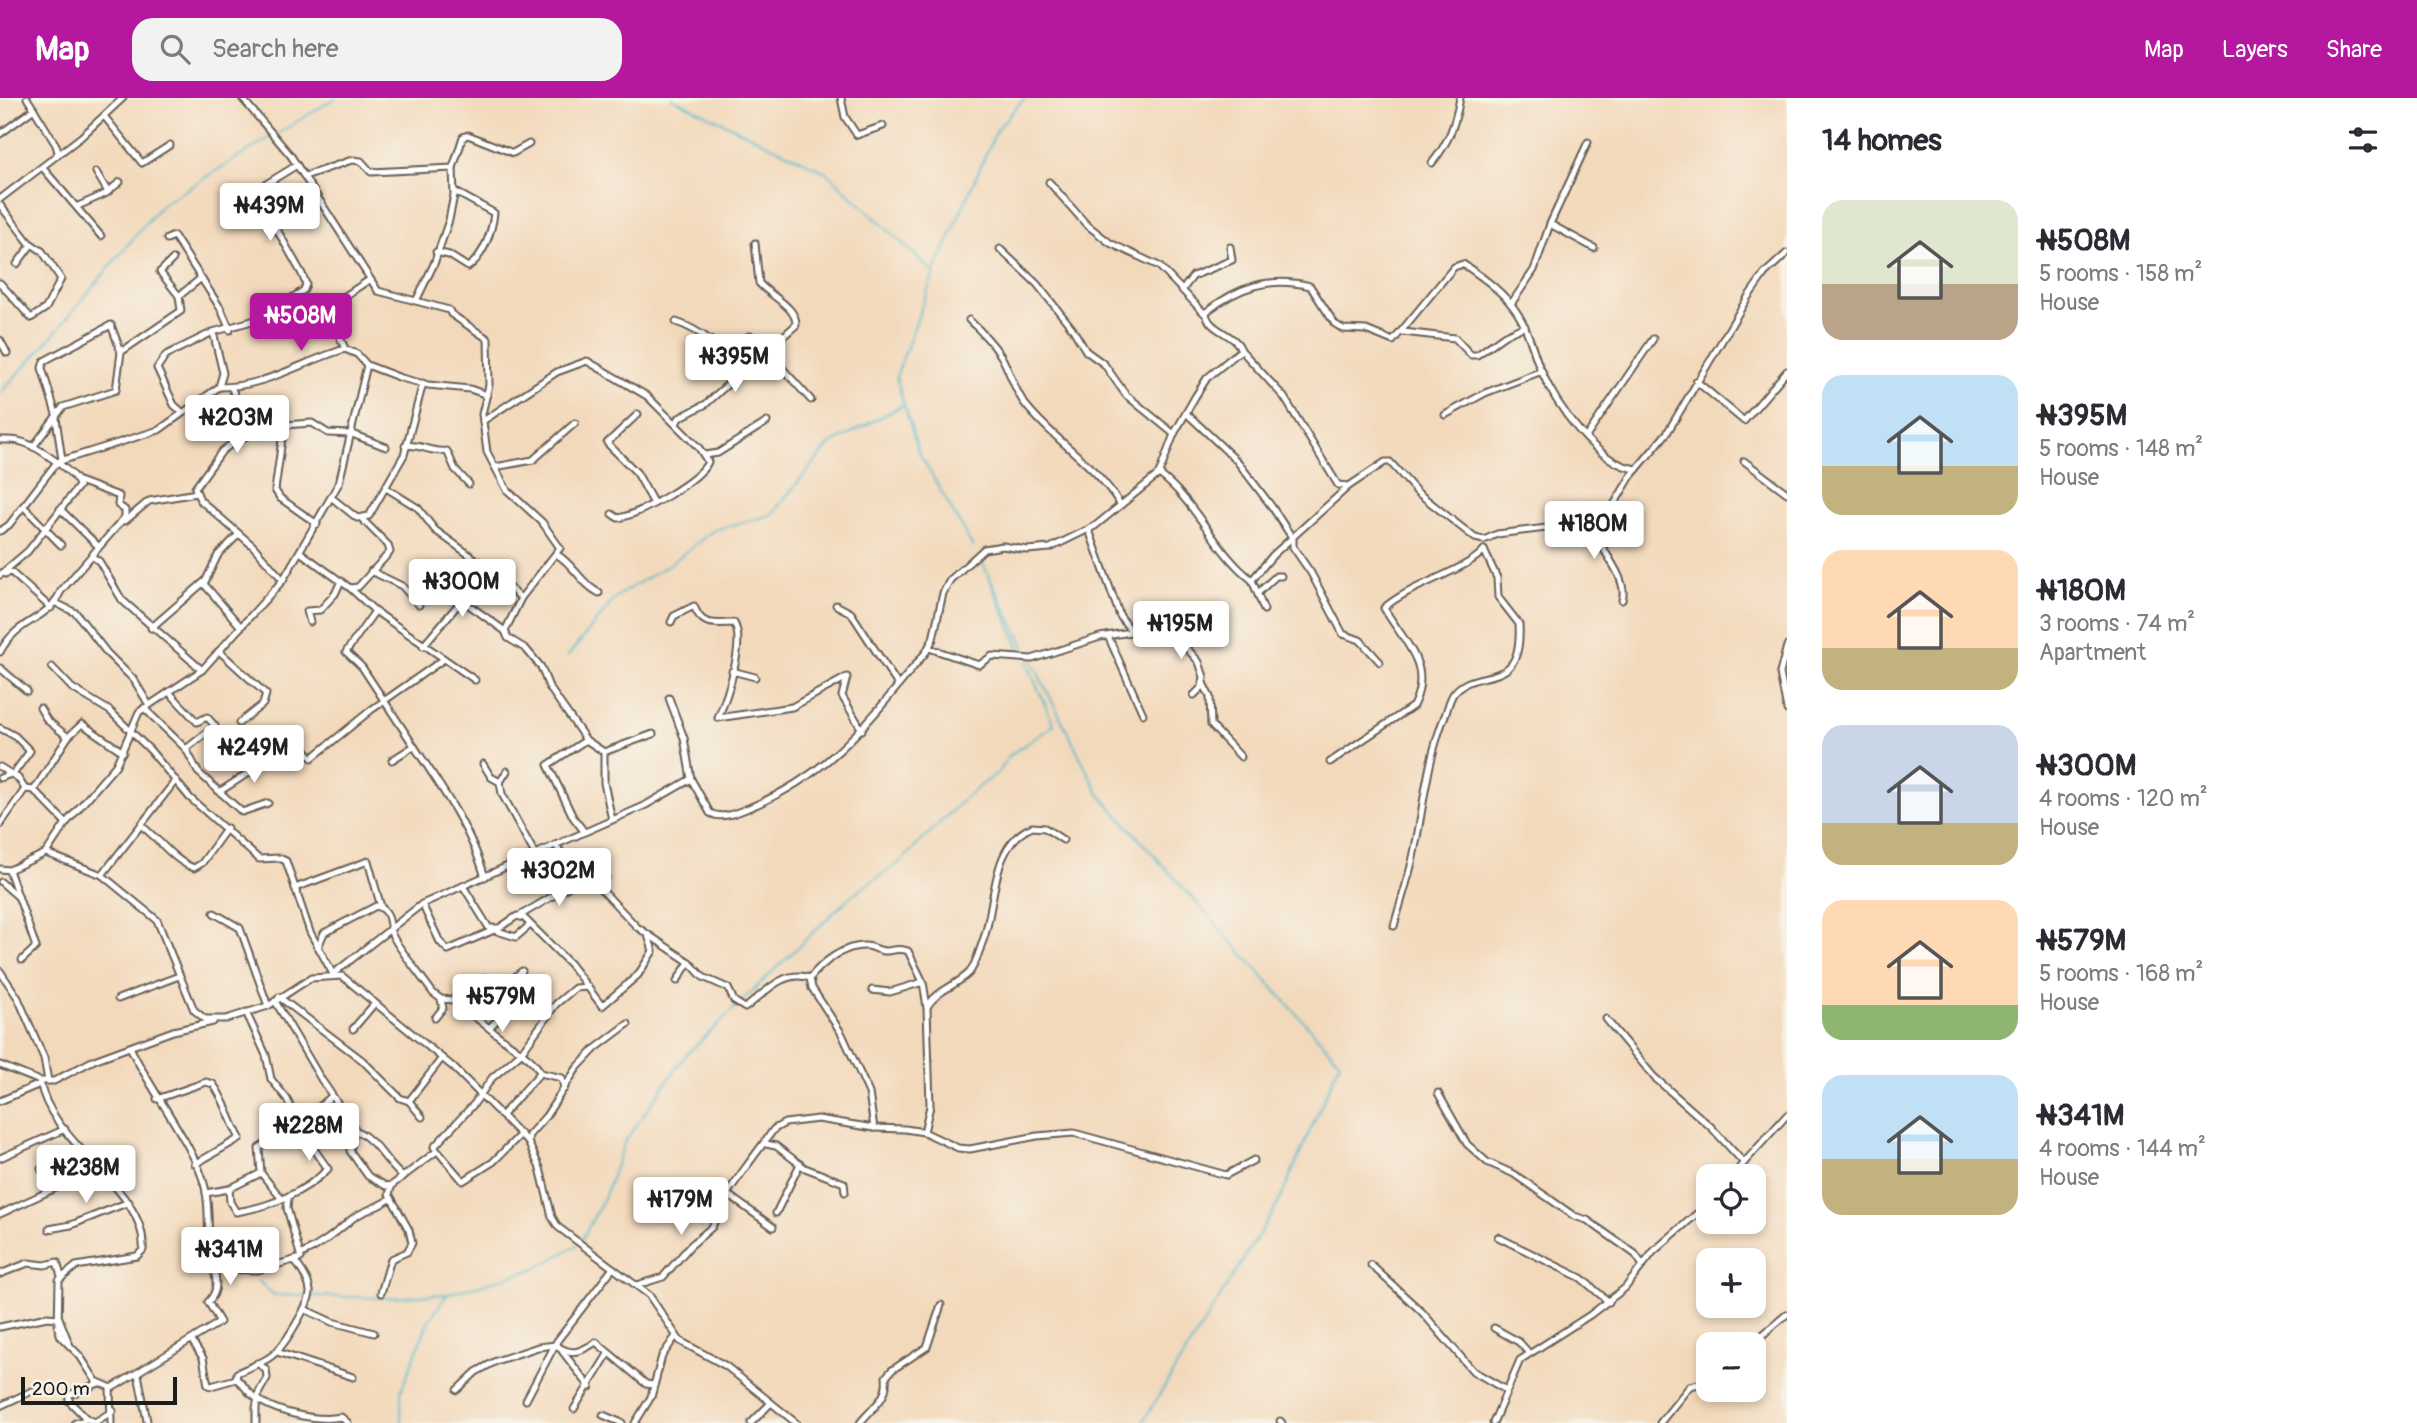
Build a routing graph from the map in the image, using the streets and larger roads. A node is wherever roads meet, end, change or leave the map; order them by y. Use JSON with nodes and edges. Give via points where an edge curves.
{"nodes":[{"id":1,"x":27,"y":98,"type":"edge"},
{"id":2,"x":242,"y":98,"type":"edge"},
{"id":3,"x":841,"y":98,"type":"edge"},
{"id":4,"x":1460,"y":98,"type":"edge"},
{"id":5,"x":121,"y":99,"type":"edge"},
{"id":6,"x":34,"y":109,"type":"junction"},
{"id":7,"x":104,"y":116,"type":"junction"},
{"id":8,"x":883,"y":126,"type":"dead end"},
{"id":9,"x":0,"y":134,"type":"edge"},
{"id":10,"x":1588,"y":142,"type":"dead end"},
{"id":11,"x":529,"y":144,"type":"dead end"},
{"id":12,"x":170,"y":145,"type":"dead end"},
{"id":13,"x":55,"y":157,"type":"junction"},
{"id":14,"x":1432,"y":163,"type":"dead end"},
{"id":15,"x":297,"y":164,"type":"junction"},
{"id":16,"x":42,"y":167,"type":"junction"},
{"id":17,"x":453,"y":168,"type":"junction"},
{"id":18,"x":96,"y":172,"type":"dead end"},
{"id":19,"x":305,"y":176,"type":"junction"},
{"id":20,"x":120,"y":182,"type":"dead end"},
{"id":21,"x":1049,"y":182,"type":"dead end"},
{"id":22,"x":454,"y":191,"type":"junction"},
{"id":23,"x":108,"y":192,"type":"junction"},
{"id":24,"x":0,"y":200,"type":"edge"},
{"id":25,"x":0,"y":205,"type":"edge"},
{"id":26,"x":78,"y":206,"type":"junction"},
{"id":27,"x":1550,"y":224,"type":"junction"},
{"id":28,"x":101,"y":236,"type":"dead end"},
{"id":29,"x":167,"y":239,"type":"dead end"},
{"id":30,"x":30,"y":243,"type":"junction"},
{"id":31,"x":755,"y":243,"type":"dead end"},
{"id":32,"x":1230,"y":247,"type":"dead end"},
{"id":33,"x":1594,"y":247,"type":"dead end"},
{"id":34,"x":1000,"y":249,"type":"dead end"},
{"id":35,"x":436,"y":252,"type":"junction"},
{"id":36,"x":1787,"y":253,"type":"edge"},
{"id":37,"x":173,"y":259,"type":"dead end"},
{"id":38,"x":17,"y":264,"type":"dead end"},
{"id":39,"x":200,"y":279,"type":"junction"},
{"id":40,"x":369,"y":280,"type":"junction"},
{"id":41,"x":0,"y":283,"type":"edge"},
{"id":42,"x":1184,"y":289,"type":"junction"},
{"id":43,"x":179,"y":296,"type":"junction"},
{"id":44,"x":416,"y":301,"type":"junction"},
{"id":45,"x":1511,"y":304,"type":"junction"},
{"id":46,"x":1205,"y":314,"type":"junction"},
{"id":47,"x":969,"y":320,"type":"dead end"},
{"id":48,"x":676,"y":322,"type":"dead end"},
{"id":49,"x":1525,"y":326,"type":"junction"},
{"id":50,"x":230,"y":330,"type":"junction"},
{"id":51,"x":1403,"y":331,"type":"junction"},
{"id":52,"x":214,"y":332,"type":"junction"},
{"id":53,"x":1653,"y":339,"type":"dead end"},
{"id":54,"x":0,"y":341,"type":"edge"},
{"id":55,"x":764,"y":348,"type":"junction"},
{"id":56,"x":345,"y":349,"type":"junction"},
{"id":57,"x":1241,"y":350,"type":"junction"},
{"id":58,"x":121,"y":352,"type":"junction"},
{"id":59,"x":7,"y":353,"type":"dead end"},
{"id":60,"x":727,"y":354,"type":"junction"},
{"id":61,"x":367,"y":365,"type":"junction"},
{"id":62,"x":1542,"y":371,"type":"junction"},
{"id":63,"x":1787,"y":371,"type":"edge"},
{"id":64,"x":1696,"y":382,"type":"junction"},
{"id":65,"x":423,"y":383,"type":"junction"},
{"id":66,"x":219,"y":387,"type":"junction"},
{"id":67,"x":231,"y":387,"type":"junction"},
{"id":68,"x":487,"y":395,"type":"junction"},
{"id":69,"x":811,"y":400,"type":"dead end"},
{"id":70,"x":181,"y":411,"type":"junction"},
{"id":71,"x":1186,"y":413,"type":"junction"},
{"id":72,"x":639,"y":414,"type":"dead end"},
{"id":73,"x":56,"y":415,"type":"junction"},
{"id":74,"x":1445,"y":415,"type":"dead end"},
{"id":75,"x":483,"y":421,"type":"junction"},
{"id":76,"x":767,"y":422,"type":"dead end"},
{"id":77,"x":575,"y":423,"type":"dead end"},
{"id":78,"x":676,"y":424,"type":"junction"},
{"id":79,"x":284,"y":425,"type":"junction"},
{"id":80,"x":256,"y":431,"type":"junction"},
{"id":81,"x":352,"y":434,"type":"junction"},
{"id":82,"x":1174,"y":434,"type":"junction"},
{"id":83,"x":1586,"y":437,"type":"junction"},
{"id":84,"x":0,"y":440,"type":"edge"},
{"id":85,"x":405,"y":446,"type":"junction"},
{"id":86,"x":33,"y":447,"type":"junction"},
{"id":87,"x":386,"y":447,"type":"dead end"},
{"id":88,"x":705,"y":455,"type":"junction"},
{"id":89,"x":60,"y":461,"type":"junction"},
{"id":90,"x":1744,"y":461,"type":"dead end"},
{"id":91,"x":495,"y":467,"type":"junction"},
{"id":92,"x":1637,"y":469,"type":"junction"},
{"id":93,"x":1159,"y":474,"type":"junction"},
{"id":94,"x":79,"y":481,"type":"junction"},
{"id":95,"x":469,"y":484,"type":"dead end"},
{"id":96,"x":1349,"y":486,"type":"junction"},
{"id":97,"x":386,"y":488,"type":"junction"},
{"id":98,"x":197,"y":493,"type":"junction"},
{"id":99,"x":1787,"y":493,"type":"edge"},
{"id":100,"x":332,"y":498,"type":"junction"},
{"id":101,"x":653,"y":502,"type":"junction"},
{"id":102,"x":1120,"y":504,"type":"junction"},
{"id":103,"x":23,"y":506,"type":"junction"},
{"id":104,"x":60,"y":509,"type":"junction"},
{"id":105,"x":612,"y":514,"type":"dead end"},
{"id":106,"x":362,"y":519,"type":"junction"},
{"id":107,"x":1588,"y":521,"type":"junction"},
{"id":108,"x":317,"y":524,"type":"junction"},
{"id":109,"x":120,"y":526,"type":"junction"},
{"id":110,"x":45,"y":529,"type":"junction"},
{"id":111,"x":1089,"y":530,"type":"junction"},
{"id":112,"x":0,"y":531,"type":"edge"},
{"id":113,"x":239,"y":534,"type":"junction"},
{"id":114,"x":1293,"y":539,"type":"junction"},
{"id":115,"x":1484,"y":540,"type":"junction"},
{"id":116,"x":61,"y":545,"type":"dead end"},
{"id":117,"x":98,"y":546,"type":"junction"},
{"id":118,"x":1484,"y":550,"type":"junction"},
{"id":119,"x":300,"y":552,"type":"junction"},
{"id":120,"x":556,"y":554,"type":"junction"},
{"id":121,"x":91,"y":556,"type":"junction"},
{"id":122,"x":371,"y":571,"type":"junction"},
{"id":123,"x":0,"y":575,"type":"edge"},
{"id":124,"x":1281,"y":576,"type":"dead end"},
{"id":125,"x":283,"y":580,"type":"junction"},
{"id":126,"x":1252,"y":580,"type":"junction"},
{"id":127,"x":341,"y":581,"type":"junction"},
{"id":128,"x":204,"y":582,"type":"junction"},
{"id":129,"x":350,"y":588,"type":"junction"},
{"id":130,"x":1259,"y":592,"type":"junction"},
{"id":131,"x":599,"y":593,"type":"dead end"},
{"id":132,"x":521,"y":598,"type":"junction"},
{"id":133,"x":1622,"y":600,"type":"dead end"},
{"id":134,"x":56,"y":603,"type":"junction"},
{"id":135,"x":419,"y":605,"type":"dead end"},
{"id":136,"x":836,"y":605,"type":"dead end"},
{"id":137,"x":51,"y":608,"type":"junction"},
{"id":138,"x":1264,"y":610,"type":"dead end"},
{"id":139,"x":374,"y":611,"type":"junction"},
{"id":140,"x":310,"y":622,"type":"dead end"},
{"id":141,"x":670,"y":622,"type":"dead end"},
{"id":142,"x":240,"y":627,"type":"junction"},
{"id":143,"x":151,"y":628,"type":"junction"},
{"id":144,"x":505,"y":631,"type":"junction"},
{"id":145,"x":0,"y":632,"type":"edge"},
{"id":146,"x":1132,"y":632,"type":"junction"},
{"id":147,"x":1108,"y":636,"type":"junction"},
{"id":148,"x":7,"y":640,"type":"junction"},
{"id":149,"x":423,"y":646,"type":"junction"},
{"id":150,"x":1787,"y":646,"type":"edge"},
{"id":151,"x":929,"y":648,"type":"junction"},
{"id":152,"x":219,"y":651,"type":"junction"},
{"id":153,"x":0,"y":652,"type":"edge"},
{"id":154,"x":444,"y":659,"type":"junction"},
{"id":155,"x":1380,"y":662,"type":"dead end"},
{"id":156,"x":52,"y":667,"type":"dead end"},
{"id":157,"x":0,"y":668,"type":"edge"},
{"id":158,"x":202,"y":670,"type":"junction"},
{"id":159,"x":732,"y":671,"type":"junction"},
{"id":160,"x":755,"y":677,"type":"dead end"},
{"id":161,"x":475,"y":680,"type":"dead end"},
{"id":162,"x":1203,"y":683,"type":"junction"},
{"id":163,"x":898,"y":685,"type":"junction"},
{"id":164,"x":27,"y":691,"type":"dead end"},
{"id":165,"x":169,"y":692,"type":"junction"},
{"id":166,"x":1194,"y":695,"type":"dead end"},
{"id":167,"x":669,"y":698,"type":"dead end"},
{"id":168,"x":386,"y":702,"type":"junction"},
{"id":169,"x":146,"y":706,"type":"junction"},
{"id":170,"x":40,"y":708,"type":"dead end"},
{"id":171,"x":1787,"y":710,"type":"edge"},
{"id":172,"x":1143,"y":714,"type":"dead end"},
{"id":173,"x":239,"y":723,"type":"dead end"},
{"id":174,"x":0,"y":728,"type":"edge"},
{"id":175,"x":131,"y":730,"type":"junction"},
{"id":176,"x":862,"y":730,"type":"junction"},
{"id":177,"x":653,"y":734,"type":"dead end"},
{"id":178,"x":68,"y":737,"type":"junction"},
{"id":179,"x":586,"y":740,"type":"junction"},
{"id":180,"x":414,"y":746,"type":"junction"},
{"id":181,"x":186,"y":749,"type":"junction"},
{"id":182,"x":123,"y":752,"type":"junction"},
{"id":183,"x":604,"y":752,"type":"junction"},
{"id":184,"x":1241,"y":757,"type":"dead end"},
{"id":185,"x":391,"y":760,"type":"dead end"},
{"id":186,"x":1329,"y":762,"type":"dead end"},
{"id":187,"x":483,"y":765,"type":"dead end"},
{"id":188,"x":0,"y":767,"type":"edge"},
{"id":189,"x":507,"y":771,"type":"dead end"},
{"id":190,"x":10,"y":774,"type":"junction"},
{"id":191,"x":0,"y":778,"type":"edge"},
{"id":192,"x":691,"y":779,"type":"junction"},
{"id":193,"x":176,"y":780,"type":"junction"},
{"id":194,"x":500,"y":782,"type":"junction"},
{"id":195,"x":25,"y":789,"type":"junction"},
{"id":196,"x":34,"y":790,"type":"junction"},
{"id":197,"x":219,"y":792,"type":"junction"},
{"id":198,"x":268,"y":803,"type":"dead end"},
{"id":199,"x":10,"y":807,"type":"junction"},
{"id":200,"x":0,"y":811,"type":"edge"},
{"id":201,"x":612,"y":820,"type":"junction"},
{"id":202,"x":66,"y":823,"type":"junction"},
{"id":203,"x":0,"y":825,"type":"edge"},
{"id":204,"x":143,"y":827,"type":"junction"},
{"id":205,"x":227,"y":828,"type":"junction"},
{"id":206,"x":583,"y":830,"type":"junction"},
{"id":207,"x":1063,"y":840,"type":"dead end"},
{"id":208,"x":555,"y":845,"type":"junction"},
{"id":209,"x":47,"y":853,"type":"junction"},
{"id":210,"x":535,"y":854,"type":"junction"},
{"id":211,"x":604,"y":864,"type":"dead end"},
{"id":212,"x":5,"y":870,"type":"edge"},
{"id":213,"x":102,"y":875,"type":"junction"},
{"id":214,"x":485,"y":877,"type":"junction"},
{"id":215,"x":583,"y":878,"type":"junction"},
{"id":216,"x":0,"y":883,"type":"edge"},
{"id":217,"x":463,"y":886,"type":"junction"},
{"id":218,"x":597,"y":886,"type":"junction"},
{"id":219,"x":295,"y":888,"type":"junction"},
{"id":220,"x":18,"y":897,"type":"junction"},
{"id":221,"x":422,"y":904,"type":"junction"},
{"id":222,"x":381,"y":907,"type":"junction"},
{"id":223,"x":214,"y":913,"type":"dead end"},
{"id":224,"x":521,"y":915,"type":"junction"},
{"id":225,"x":530,"y":925,"type":"junction"},
{"id":226,"x":392,"y":926,"type":"junction"},
{"id":227,"x":1394,"y":926,"type":"dead end"},
{"id":228,"x":494,"y":930,"type":"junction"},
{"id":229,"x":648,"y":935,"type":"junction"},
{"id":230,"x":318,"y":947,"type":"junction"},
{"id":231,"x":22,"y":960,"type":"dead end"},
{"id":232,"x":689,"y":962,"type":"junction"},
{"id":233,"x":0,"y":971,"type":"edge"},
{"id":234,"x":522,"y":971,"type":"dead end"},
{"id":235,"x":333,"y":974,"type":"junction"},
{"id":236,"x":179,"y":976,"type":"junction"},
{"id":237,"x":485,"y":978,"type":"dead end"},
{"id":238,"x":810,"y":978,"type":"junction"},
{"id":239,"x":677,"y":981,"type":"dead end"},
{"id":240,"x":923,"y":982,"type":"junction"},
{"id":241,"x":588,"y":987,"type":"junction"},
{"id":242,"x":872,"y":990,"type":"dead end"},
{"id":243,"x":118,"y":999,"type":"dead end"},
{"id":244,"x":277,"y":999,"type":"junction"},
{"id":245,"x":441,"y":999,"type":"junction"},
{"id":246,"x":453,"y":1000,"type":"junction"},
{"id":247,"x":375,"y":1003,"type":"junction"},
{"id":248,"x":268,"y":1006,"type":"junction"},
{"id":249,"x":928,"y":1007,"type":"junction"},
{"id":250,"x":194,"y":1010,"type":"junction"},
{"id":251,"x":247,"y":1012,"type":"junction"},
{"id":252,"x":435,"y":1018,"type":"dead end"},
{"id":253,"x":1606,"y":1019,"type":"dead end"},
{"id":254,"x":215,"y":1021,"type":"junction"},
{"id":255,"x":628,"y":1024,"type":"dead end"},
{"id":256,"x":192,"y":1027,"type":"junction"},
{"id":257,"x":489,"y":1028,"type":"junction"},
{"id":258,"x":353,"y":1030,"type":"dead end"},
{"id":259,"x":131,"y":1049,"type":"junction"},
{"id":260,"x":521,"y":1053,"type":"junction"},
{"id":261,"x":442,"y":1058,"type":"junction"},
{"id":262,"x":0,"y":1065,"type":"edge"},
{"id":263,"x":540,"y":1073,"type":"junction"},
{"id":264,"x":48,"y":1082,"type":"junction"},
{"id":265,"x":40,"y":1083,"type":"junction"},
{"id":266,"x":564,"y":1090,"type":"junction"},
{"id":267,"x":1438,"y":1093,"type":"dead end"},
{"id":268,"x":481,"y":1094,"type":"junction"},
{"id":269,"x":332,"y":1096,"type":"junction"},
{"id":270,"x":157,"y":1099,"type":"junction"},
{"id":271,"x":0,"y":1101,"type":"edge"},
{"id":272,"x":409,"y":1101,"type":"junction"},
{"id":273,"x":502,"y":1115,"type":"junction"},
{"id":274,"x":1787,"y":1115,"type":"edge"},
{"id":275,"x":422,"y":1117,"type":"dead end"},
{"id":276,"x":297,"y":1123,"type":"junction"},
{"id":277,"x":65,"y":1129,"type":"junction"},
{"id":278,"x":874,"y":1129,"type":"junction"},
{"id":279,"x":356,"y":1131,"type":"junction"},
{"id":280,"x":924,"y":1132,"type":"junction"},
{"id":281,"x":521,"y":1134,"type":"junction"},
{"id":282,"x":528,"y":1142,"type":"junction"},
{"id":283,"x":766,"y":1144,"type":"junction"},
{"id":284,"x":437,"y":1151,"type":"junction"},
{"id":285,"x":0,"y":1158,"type":"edge"},
{"id":286,"x":1254,"y":1160,"type":"dead end"},
{"id":287,"x":1744,"y":1163,"type":"joint"},
{"id":288,"x":195,"y":1164,"type":"junction"},
{"id":289,"x":800,"y":1164,"type":"junction"},
{"id":290,"x":92,"y":1165,"type":"junction"},
{"id":291,"x":41,"y":1169,"type":"dead end"},
{"id":292,"x":261,"y":1173,"type":"junction"},
{"id":293,"x":402,"y":1177,"type":"junction"},
{"id":294,"x":392,"y":1185,"type":"junction"},
{"id":295,"x":53,"y":1188,"type":"junction"},
{"id":296,"x":229,"y":1189,"type":"junction"},
{"id":297,"x":845,"y":1192,"type":"dead end"},
{"id":298,"x":206,"y":1193,"type":"junction"},
{"id":299,"x":727,"y":1194,"type":"junction"},
{"id":300,"x":285,"y":1198,"type":"junction"},
{"id":301,"x":391,"y":1198,"type":"junction"},
{"id":302,"x":129,"y":1202,"type":"junction"},
{"id":303,"x":776,"y":1213,"type":"dead end"},
{"id":304,"x":0,"y":1214,"type":"edge"},
{"id":305,"x":1696,"y":1215,"type":"edge"},
{"id":306,"x":774,"y":1227,"type":"dead end"},
{"id":307,"x":49,"y":1229,"type":"dead end"},
{"id":308,"x":209,"y":1237,"type":"junction"},
{"id":309,"x":1498,"y":1237,"type":"dead end"},
{"id":310,"x":257,"y":1239,"type":"dead end"},
{"id":311,"x":302,"y":1254,"type":"junction"},
{"id":312,"x":295,"y":1261,"type":"junction"},
{"id":313,"x":1642,"y":1264,"type":"junction"},
{"id":314,"x":1371,"y":1265,"type":"dead end"},
{"id":315,"x":613,"y":1268,"type":"junction"},
{"id":316,"x":214,"y":1269,"type":"junction"},
{"id":317,"x":0,"y":1274,"type":"edge"},
{"id":318,"x":61,"y":1276,"type":"junction"},
{"id":319,"x":637,"y":1285,"type":"junction"},
{"id":320,"x":381,"y":1293,"type":"dead end"},
{"id":321,"x":1609,"y":1301,"type":"junction"},
{"id":322,"x":942,"y":1305,"type":"dead end"},
{"id":323,"x":304,"y":1309,"type":"junction"},
{"id":324,"x":1787,"y":1314,"type":"edge"},
{"id":325,"x":59,"y":1318,"type":"junction"},
{"id":326,"x":0,"y":1327,"type":"edge"},
{"id":327,"x":1494,"y":1328,"type":"dead end"},
{"id":328,"x":1766,"y":1332,"type":"edge"},
{"id":329,"x":374,"y":1333,"type":"dead end"},
{"id":330,"x":676,"y":1336,"type":"junction"},
{"id":331,"x":192,"y":1342,"type":"junction"},
{"id":332,"x":558,"y":1347,"type":"junction"},
{"id":333,"x":277,"y":1352,"type":"junction"},
{"id":334,"x":1529,"y":1353,"type":"junction"},
{"id":335,"x":608,"y":1354,"type":"junction"},
{"id":336,"x":257,"y":1363,"type":"junction"},
{"id":337,"x":138,"y":1374,"type":"junction"},
{"id":338,"x":353,"y":1377,"type":"dead end"},
{"id":339,"x":236,"y":1379,"type":"junction"},
{"id":340,"x":99,"y":1383,"type":"junction"},
{"id":341,"x":654,"y":1385,"type":"junction"},
{"id":342,"x":1696,"y":1385,"type":"edge"},
{"id":343,"x":590,"y":1387,"type":"junction"},
{"id":344,"x":110,"y":1388,"type":"junction"},
{"id":345,"x":457,"y":1390,"type":"dead end"},
{"id":346,"x":1506,"y":1390,"type":"junction"},
{"id":347,"x":32,"y":1391,"type":"dead end"},
{"id":348,"x":258,"y":1399,"type":"junction"},
{"id":349,"x":526,"y":1401,"type":"dead end"},
{"id":350,"x":770,"y":1404,"type":"junction"},
{"id":351,"x":0,"y":1406,"type":"edge"},
{"id":352,"x":574,"y":1409,"type":"dead end"},
{"id":353,"x":113,"y":1411,"type":"junction"},
{"id":354,"x":603,"y":1415,"type":"dead end"},
{"id":355,"x":87,"y":1419,"type":"junction"},
{"id":356,"x":299,"y":1420,"type":"edge"},
{"id":357,"x":147,"y":1421,"type":"dead end"},
{"id":358,"x":792,"y":1422,"type":"edge"},
{"id":359,"x":75,"y":1423,"type":"edge"},
{"id":360,"x":111,"y":1423,"type":"edge"},
{"id":361,"x":256,"y":1423,"type":"edge"},
{"id":362,"x":348,"y":1423,"type":"edge"},
{"id":363,"x":622,"y":1423,"type":"edge"},
{"id":364,"x":635,"y":1423,"type":"edge"},
{"id":365,"x":751,"y":1423,"type":"edge"},
{"id":366,"x":860,"y":1423,"type":"edge"},
{"id":367,"x":1493,"y":1423,"type":"edge"},
{"id":368,"x":1660,"y":1423,"type":"edge"}],
"edges":[{"from":1,"to":6,"type":"street"},
{"from":2,"to":15,"type":"street"},
{"from":3,"to":8,"type":"street","via":[[845,117],[857,135]]},
{"from":4,"to":14,"type":"street","via":[[1455,127]]},
{"from":5,"to":7,"type":"street"},
{"from":6,"to":9,"type":"street"},
{"from":6,"to":13,"type":"street","via":[[55,145]]},
{"from":7,"to":12,"type":"street","via":[[142,163]]},
{"from":7,"to":13,"type":"street"},
{"from":10,"to":27,"type":"street"},
{"from":11,"to":17,"type":"street","via":[[513,153],[466,135]]},
{"from":13,"to":16,"type":"street"},
{"from":15,"to":19,"type":"street"},
{"from":15,"to":50,"type":"street","via":[[258,189],[258,196],[302,274],[304,290],[260,319]]},
{"from":16,"to":24,"type":"street"},
{"from":16,"to":26,"type":"street"},
{"from":17,"to":19,"type":"street","via":[[371,172],[361,161],[352,160]]},
{"from":17,"to":22,"type":"street"},
{"from":18,"to":23,"type":"street"},
{"from":19,"to":40,"type":"street"},
{"from":20,"to":23,"type":"street"},
{"from":21,"to":42,"type":"street","via":[[1086,225],[1110,243],[1159,266]]},
{"from":22,"to":35,"type":"street"},
{"from":22,"to":35,"type":"street","via":[[494,213],[486,244],[468,267]]},
{"from":23,"to":26,"type":"street"},
{"from":25,"to":30,"type":"street"},
{"from":26,"to":28,"type":"street"},
{"from":27,"to":33,"type":"street"},
{"from":27,"to":45,"type":"street","via":[[1534,270]]},
{"from":29,"to":39,"type":"street","via":[[174,236]]},
{"from":30,"to":38,"type":"street","via":[[31,250]]},
{"from":30,"to":41,"type":"street","via":[[42,251],[61,279],[46,308],[30,318]]},
{"from":31,"to":55,"type":"street","via":[[759,283],[789,309],[797,323]]},
{"from":32,"to":42,"type":"street","via":[[1232,260],[1193,276]]},
{"from":34,"to":82,"type":"street","via":[[1037,285],[1126,395]]},
{"from":35,"to":44,"type":"street"},
{"from":36,"to":64,"type":"street","via":[[1765,273]]},
{"from":37,"to":43,"type":"street","via":[[160,272]]},
{"from":39,"to":43,"type":"street"},
{"from":39,"to":50,"type":"street"},
{"from":40,"to":44,"type":"street","via":[[386,295]]},
{"from":40,"to":56,"type":"street","via":[[336,302],[336,328]]},
{"from":42,"to":46,"type":"street"},
{"from":43,"to":58,"type":"street","via":[[181,312]]},
{"from":44,"to":68,"type":"street","via":[[449,310],[488,339]]},
{"from":45,"to":49,"type":"street"},
{"from":45,"to":51,"type":"street","via":[[1463,264],[1454,267]]},
{"from":46,"to":51,"type":"street","via":[[1236,291],[1263,282],[1281,282],[1310,286],[1343,329],[1366,330],[1393,341]]},
{"from":46,"to":57,"type":"street"},
{"from":47,"to":102,"type":"street","via":[[1002,357],[1023,402],[1099,474]]},
{"from":48,"to":60,"type":"street"},
{"from":49,"to":51,"type":"street","via":[[1471,355],[1455,338]]},
{"from":49,"to":62,"type":"street"},
{"from":50,"to":52,"type":"street"},
{"from":52,"to":66,"type":"street","via":[[223,373]]},
{"from":52,"to":70,"type":"street","via":[[166,355],[157,368]]},
{"from":53,"to":83,"type":"street"},
{"from":54,"to":59,"type":"street"},
{"from":55,"to":60,"type":"street","via":[[749,336]]},
{"from":55,"to":69,"type":"street"},
{"from":56,"to":61,"type":"street"},
{"from":56,"to":67,"type":"street","via":[[266,381]]},
{"from":57,"to":71,"type":"street","via":[[1207,378]]},
{"from":57,"to":96,"type":"street","via":[[1283,397],[1338,485]]},
{"from":58,"to":73,"type":"street","via":[[116,390],[76,401]]},
{"from":58,"to":73,"type":"street","via":[[110,325],[44,361]]},
{"from":60,"to":78,"type":"street","via":[[738,367],[738,375]]},
{"from":61,"to":65,"type":"street"},
{"from":61,"to":81,"type":"street"},
{"from":62,"to":74,"type":"street","via":[[1485,393]]},
{"from":62,"to":83,"type":"street","via":[[1570,420]]},
{"from":63,"to":64,"type":"street","via":[[1744,421]]},
{"from":64,"to":92,"type":"street","via":[[1667,433]]},
{"from":65,"to":68,"type":"street"},
{"from":65,"to":85,"type":"street"},
{"from":66,"to":67,"type":"street"},
{"from":66,"to":70,"type":"street"},
{"from":67,"to":80,"type":"street","via":[[251,430]]},
{"from":68,"to":75,"type":"street"},
{"from":70,"to":89,"type":"street","via":[[140,439]]},
{"from":71,"to":82,"type":"street"},
{"from":71,"to":114,"type":"street","via":[[1237,461]]},
{"from":72,"to":101,"type":"street","via":[[607,443],[637,473]]},
{"from":73,"to":86,"type":"street"},
{"from":73,"to":89,"type":"street"},
{"from":75,"to":78,"type":"street","via":[[557,373],[587,362],[631,384]]},
{"from":75,"to":91,"type":"street","via":[[487,452]]},
{"from":76,"to":88,"type":"street","via":[[718,453]]},
{"from":77,"to":91,"type":"street","via":[[533,460]]},
{"from":78,"to":88,"type":"street"},
{"from":79,"to":80,"type":"street"},
{"from":79,"to":81,"type":"street","via":[[306,422],[328,433]]},
{"from":79,"to":108,"type":"street","via":[[275,490]]},
{"from":80,"to":98,"type":"street","via":[[222,451],[196,484]]},
{"from":81,"to":87,"type":"street"},
{"from":81,"to":100,"type":"street"},
{"from":82,"to":93,"type":"street"},
{"from":83,"to":92,"type":"street","via":[[1622,468]]},
{"from":84,"to":86,"type":"street"},
{"from":85,"to":95,"type":"street","via":[[447,451]]},
{"from":85,"to":97,"type":"street"},
{"from":86,"to":89,"type":"street"},
{"from":88,"to":101,"type":"street","via":[[704,469],[682,488]]},
{"from":89,"to":94,"type":"street"},
{"from":89,"to":103,"type":"street"},
{"from":90,"to":99,"type":"street"},
{"from":91,"to":120,"type":"street","via":[[507,490],[561,548]]},
{"from":92,"to":107,"type":"street","via":[[1612,508]]},
{"from":93,"to":102,"type":"street"},
{"from":93,"to":126,"type":"street","via":[[1185,498],[1234,566]]},
{"from":94,"to":104,"type":"street"},
{"from":94,"to":109,"type":"street","via":[[119,496],[118,505],[126,514]]},
{"from":96,"to":114,"type":"street"},
{"from":96,"to":115,"type":"street","via":[[1390,462],[1417,492],[1475,538]]},
{"from":97,"to":106,"type":"street","via":[[369,516]]},
{"from":97,"to":132,"type":"street","via":[[418,508],[435,530]]},
{"from":98,"to":109,"type":"street","via":[[149,501]]},
{"from":98,"to":113,"type":"street"},
{"from":100,"to":106,"type":"street"},
{"from":100,"to":108,"type":"street"},
{"from":101,"to":105,"type":"street","via":[[627,517]]},
{"from":102,"to":111,"type":"street"},
{"from":103,"to":110,"type":"street"},
{"from":103,"to":112,"type":"street"},
{"from":104,"to":110,"type":"street"},
{"from":104,"to":117,"type":"street"},
{"from":106,"to":122,"type":"street","via":[[390,548],[389,556]]},
{"from":107,"to":115,"type":"street","via":[[1497,534]]},
{"from":107,"to":133,"type":"street","via":[[1623,581]]},
{"from":108,"to":119,"type":"street"},
{"from":109,"to":117,"type":"street"},
{"from":110,"to":116,"type":"street"},
{"from":110,"to":123,"type":"street"},
{"from":111,"to":146,"type":"street","via":[[1122,622]]},
{"from":111,"to":151,"type":"street","via":[[1051,548],[1003,546],[979,553],[946,585]]},
{"from":113,"to":125,"type":"street"},
{"from":113,"to":128,"type":"street","via":[[218,555]]},
{"from":114,"to":126,"type":"street"},
{"from":114,"to":155,"type":"street","via":[[1293,547],[1343,634],[1360,640]]},
{"from":115,"to":118,"type":"street"},
{"from":117,"to":121,"type":"street"},
{"from":118,"to":186,"type":"street","via":[[1397,595],[1384,608],[1419,666],[1418,696],[1413,706]]},
{"from":118,"to":227,"type":"street","via":[[1497,578],[1498,597],[1519,624],[1516,655],[1512,665],[1492,678],[1469,683],[1454,693],[1434,741],[1415,849]]},
{"from":119,"to":125,"type":"street"},
{"from":119,"to":127,"type":"street"},
{"from":120,"to":131,"type":"street"},
{"from":120,"to":132,"type":"street"},
{"from":121,"to":134,"type":"street"},
{"from":121,"to":143,"type":"street","via":[[99,561],[122,600]]},
{"from":122,"to":129,"type":"street","via":[[358,587]]},
{"from":122,"to":135,"type":"street","via":[[402,586]]},
{"from":123,"to":137,"type":"street","via":[[11,572]]},
{"from":124,"to":130,"type":"street"},
{"from":125,"to":142,"type":"street"},
{"from":126,"to":130,"type":"street"},
{"from":127,"to":129,"type":"street"},
{"from":127,"to":140,"type":"street","via":[[320,610],[307,611]]},
{"from":128,"to":142,"type":"street"},
{"from":128,"to":143,"type":"street"},
{"from":129,"to":139,"type":"street"},
{"from":130,"to":138,"type":"street"},
{"from":132,"to":144,"type":"street"},
{"from":134,"to":137,"type":"street"},
{"from":134,"to":169,"type":"street","via":[[76,614],[134,680]]},
{"from":136,"to":163,"type":"street","via":[[851,612]]},
{"from":137,"to":148,"type":"street"},
{"from":139,"to":149,"type":"street"},
{"from":139,"to":168,"type":"street","via":[[346,652]]},
{"from":141,"to":159,"type":"street","via":[[694,607],[706,624],[734,623],[739,652]]},
{"from":142,"to":152,"type":"street"},
{"from":143,"to":158,"type":"street"},
{"from":144,"to":149,"type":"street","via":[[462,600]]},
{"from":144,"to":179,"type":"street","via":[[541,667]]},
{"from":145,"to":148,"type":"street"},
{"from":146,"to":147,"type":"street"},
{"from":146,"to":162,"type":"street","via":[[1164,625],[1171,628],[1199,662]]},
{"from":147,"to":151,"type":"street","via":[[1030,660],[992,656],[976,665]]},
{"from":147,"to":172,"type":"street"},
{"from":148,"to":153,"type":"street"},
{"from":149,"to":154,"type":"street"},
{"from":150,"to":171,"type":"street","via":[[1780,673]]},
{"from":151,"to":163,"type":"street"},
{"from":152,"to":158,"type":"street"},
{"from":152,"to":173,"type":"street","via":[[266,694],[264,704]]},
{"from":154,"to":161,"type":"street"},
{"from":154,"to":168,"type":"street"},
{"from":156,"to":175,"type":"street","via":[[72,688]]},
{"from":157,"to":164,"type":"street"},
{"from":158,"to":165,"type":"street"},
{"from":159,"to":160,"type":"street"},
{"from":159,"to":176,"type":"street","via":[[718,718],[792,708],[847,677],[842,696]]},
{"from":162,"to":166,"type":"street"},
{"from":162,"to":184,"type":"street","via":[[1210,696],[1209,722]]},
{"from":163,"to":176,"type":"street"},
{"from":165,"to":169,"type":"street"},
{"from":165,"to":181,"type":"street","via":[[197,722],[207,717],[215,726]]},
{"from":167,"to":192,"type":"street","via":[[684,738]]},
{"from":168,"to":180,"type":"street"},
{"from":168,"to":197,"type":"street","via":[[312,758],[298,741]]},
{"from":169,"to":175,"type":"street"},
{"from":169,"to":181,"type":"street"},
{"from":170,"to":178,"type":"street"},
{"from":174,"to":190,"type":"street","via":[[30,751]]},
{"from":175,"to":182,"type":"street"},
{"from":175,"to":193,"type":"street"},
{"from":176,"to":192,"type":"street","via":[[794,787],[736,813],[710,813]]},
{"from":177,"to":183,"type":"street"},
{"from":178,"to":182,"type":"street","via":[[82,723]]},
{"from":178,"to":196,"type":"street"},
{"from":179,"to":183,"type":"street"},
{"from":179,"to":206,"type":"street","via":[[548,765]]},
{"from":180,"to":185,"type":"street"},
{"from":180,"to":214,"type":"street","via":[[451,802]]},
{"from":181,"to":197,"type":"street","via":[[198,772]]},
{"from":182,"to":202,"type":"street","via":[[101,785]]},
{"from":183,"to":201,"type":"street","via":[[604,783]]},
{"from":187,"to":194,"type":"street"},
{"from":188,"to":190,"type":"street"},
{"from":189,"to":194,"type":"street"},
{"from":190,"to":191,"type":"street"},
{"from":190,"to":195,"type":"street"},
{"from":192,"to":201,"type":"street"},
{"from":193,"to":204,"type":"street"},
{"from":193,"to":205,"type":"street","via":[[190,798]]},
{"from":194,"to":210,"type":"street"},
{"from":195,"to":196,"type":"street"},
{"from":195,"to":199,"type":"street"},
{"from":196,"to":202,"type":"street"},
{"from":197,"to":198,"type":"street","via":[[242,812]]},
{"from":199,"to":200,"type":"street"},
{"from":199,"to":203,"type":"street"},
{"from":201,"to":206,"type":"street"},
{"from":202,"to":209,"type":"street"},
{"from":204,"to":205,"type":"street","via":[[194,868]]},
{"from":204,"to":213,"type":"street"},
{"from":205,"to":219,"type":"street","via":[[259,859],[284,859]]},
{"from":206,"to":208,"type":"street"},
{"from":207,"to":249,"type":"street","via":[[1045,828],[1032,827],[1014,841],[1001,859],[987,926],[972,968]]},
{"from":208,"to":210,"type":"street"},
{"from":208,"to":215,"type":"street"},
{"from":209,"to":212,"type":"street"},
{"from":209,"to":213,"type":"street"},
{"from":210,"to":214,"type":"street"},
{"from":211,"to":218,"type":"street","via":[[606,878]]},
{"from":212,"to":216,"type":"street"},
{"from":212,"to":220,"type":"street"},
{"from":213,"to":236,"type":"street","via":[[160,925]]},
{"from":214,"to":217,"type":"street"},
{"from":215,"to":218,"type":"street"},
{"from":215,"to":224,"type":"street"},
{"from":216,"to":220,"type":"street"},
{"from":217,"to":221,"type":"street"},
{"from":217,"to":228,"type":"street","via":[[476,911]]},
{"from":218,"to":229,"type":"street"},
{"from":219,"to":222,"type":"street","via":[[368,861]]},
{"from":219,"to":230,"type":"street"},
{"from":220,"to":231,"type":"street","via":[[36,947]]},
{"from":221,"to":226,"type":"street"},
{"from":221,"to":228,"type":"street","via":[[448,950]]},
{"from":222,"to":226,"type":"street"},
{"from":222,"to":230,"type":"street","via":[[324,933]]},
{"from":223,"to":248,"type":"street","via":[[240,928]]},
{"from":224,"to":225,"type":"street"},
{"from":224,"to":228,"type":"street"},
{"from":225,"to":228,"type":"street","via":[[516,937]]},
{"from":225,"to":241,"type":"street"},
{"from":226,"to":235,"type":"street"},
{"from":226,"to":245,"type":"street","via":[[392,934]]},
{"from":229,"to":232,"type":"street"},
{"from":229,"to":241,"type":"street","via":[[652,948],[638,975],[605,1004],[600,1005]]},
{"from":230,"to":235,"type":"street"},
{"from":232,"to":238,"type":"street","via":[[703,977],[728,988],[734,1001],[745,1008],[786,976]]},
{"from":232,"to":239,"type":"street"},
{"from":233,"to":264,"type":"street","via":[[18,998],[44,1058]]},
{"from":234,"to":257,"type":"street","via":[[509,983],[521,997]]},
{"from":235,"to":244,"type":"street","via":[[311,978]]},
{"from":235,"to":247,"type":"street"},
{"from":236,"to":243,"type":"street"},
{"from":236,"to":250,"type":"street"},
{"from":237,"to":246,"type":"street"},
{"from":238,"to":240,"type":"street","via":[[836,955],[868,946],[885,952],[908,951]]},
{"from":238,"to":278,"type":"street","via":[[869,1093]]},
{"from":240,"to":242,"type":"street","via":[[890,992]]},
{"from":240,"to":249,"type":"street"},
{"from":241,"to":260,"type":"street","via":[[575,988],[556,1004]]},
{"from":244,"to":248,"type":"street"},
{"from":244,"to":269,"type":"street"},
{"from":244,"to":272,"type":"street","via":[[362,1060],[400,1098]]},
{"from":245,"to":246,"type":"street"},
{"from":245,"to":252,"type":"street","via":[[443,1008]]},
{"from":246,"to":257,"type":"street"},
{"from":247,"to":258,"type":"street"},
{"from":247,"to":261,"type":"street"},
{"from":248,"to":251,"type":"street"},
{"from":249,"to":280,"type":"street","via":[[930,1105]]},
{"from":250,"to":254,"type":"street"},
{"from":250,"to":256,"type":"street"},
{"from":251,"to":254,"type":"street"},
{"from":251,"to":276,"type":"street","via":[[271,1079],[292,1107]]},
{"from":253,"to":287,"type":"street","via":[[1654,1077]]},
{"from":254,"to":256,"type":"street"},
{"from":255,"to":266,"type":"street","via":[[596,1048]]},
{"from":256,"to":259,"type":"street"},
{"from":257,"to":260,"type":"street"},
{"from":259,"to":264,"type":"street"},
{"from":259,"to":270,"type":"street"},
{"from":260,"to":263,"type":"street","via":[[530,1056]]},
{"from":260,"to":268,"type":"street"},
{"from":261,"to":268,"type":"street"},
{"from":261,"to":272,"type":"street"},
{"from":262,"to":265,"type":"street"},
{"from":263,"to":266,"type":"street","via":[[562,1078]]},
{"from":263,"to":273,"type":"street"},
{"from":264,"to":265,"type":"street"},
{"from":265,"to":271,"type":"street"},
{"from":265,"to":277,"type":"street"},
{"from":266,"to":282,"type":"street"},
{"from":267,"to":313,"type":"street","via":[[1467,1144],[1487,1162],[1587,1220]]},
{"from":268,"to":273,"type":"street"},
{"from":268,"to":284,"type":"street","via":[[435,1143]]},
{"from":269,"to":276,"type":"street"},
{"from":269,"to":279,"type":"street"},
{"from":270,"to":288,"type":"street"},
{"from":270,"to":288,"type":"street","via":[[213,1083],[225,1100],[240,1138]]},
{"from":272,"to":275,"type":"street"},
{"from":273,"to":281,"type":"street"},
{"from":274,"to":287,"type":"street"},
{"from":276,"to":292,"type":"street","via":[[259,1148]]},
{"from":276,"to":300,"type":"street","via":[[328,1168]]},
{"from":277,"to":285,"type":"street"},
{"from":277,"to":290,"type":"street"},
{"from":278,"to":280,"type":"street"},
{"from":278,"to":283,"type":"street","via":[[814,1119],[781,1124]]},
{"from":279,"to":293,"type":"street","via":[[372,1138],[388,1165]]},
{"from":279,"to":294,"type":"street","via":[[350,1151],[369,1176]]},
{"from":280,"to":286,"type":"street","via":[[970,1149],[1074,1133],[1226,1175]]},
{"from":281,"to":282,"type":"street"},
{"from":281,"to":284,"type":"street","via":[[493,1162],[463,1181]]},
{"from":282,"to":315,"type":"street","via":[[554,1223]]},
{"from":283,"to":289,"type":"street"},
{"from":283,"to":299,"type":"street"},
{"from":284,"to":293,"type":"street"},
{"from":288,"to":298,"type":"street"},
{"from":289,"to":297,"type":"street","via":[[844,1183]]},
{"from":289,"to":303,"type":"street"},
{"from":290,"to":295,"type":"street"},
{"from":290,"to":302,"type":"street"},
{"from":291,"to":295,"type":"street"},
{"from":292,"to":296,"type":"street"},
{"from":292,"to":300,"type":"street"},
{"from":293,"to":294,"type":"street"},
{"from":294,"to":301,"type":"street"},
{"from":295,"to":304,"type":"street"},
{"from":296,"to":298,"type":"street"},
{"from":296,"to":300,"type":"street","via":[[236,1212]]},
{"from":298,"to":308,"type":"street"},
{"from":299,"to":306,"type":"street"},
{"from":299,"to":319,"type":"street","via":[[712,1227],[675,1266],[663,1277]]},
{"from":300,"to":311,"type":"street"},
{"from":301,"to":311,"type":"street"},
{"from":301,"to":320,"type":"street","via":[[410,1230],[412,1243],[407,1252],[391,1259]]},
{"from":302,"to":307,"type":"street"},
{"from":302,"to":318,"type":"street","via":[[142,1236],[141,1254],[76,1266]]},
{"from":305,"to":313,"type":"street"},
{"from":308,"to":310,"type":"street","via":[[254,1232]]},
{"from":308,"to":316,"type":"street"},
{"from":309,"to":321,"type":"street","via":[[1581,1278]]},
{"from":311,"to":312,"type":"street"},
{"from":312,"to":316,"type":"street","via":[[258,1270]]},
{"from":312,"to":323,"type":"street","via":[[311,1294]]},
{"from":313,"to":321,"type":"street","via":[[1625,1289]]},
{"from":314,"to":346,"type":"street","via":[[1422,1312],[1473,1371]]},
{"from":315,"to":319,"type":"street"},
{"from":315,"to":332,"type":"street"},
{"from":316,"to":331,"type":"street","via":[[217,1286],[208,1302],[219,1324]]},
{"from":317,"to":318,"type":"street","via":[[28,1263],[57,1262]]},
{"from":318,"to":325,"type":"street"},
{"from":319,"to":330,"type":"street","via":[[658,1306]]},
{"from":321,"to":334,"type":"street"},
{"from":322,"to":366,"type":"street","via":[[928,1347],[892,1370],[886,1377],[882,1401]]},
{"from":323,"to":329,"type":"street"},
{"from":323,"to":333,"type":"street"},
{"from":324,"to":328,"type":"street"},
{"from":325,"to":326,"type":"street"},
{"from":325,"to":340,"type":"street","via":[[61,1337]]},
{"from":327,"to":334,"type":"street"},
{"from":330,"to":341,"type":"street","via":[[662,1356]]},
{"from":330,"to":350,"type":"street","via":[[726,1366]]},
{"from":331,"to":337,"type":"street"},
{"from":331,"to":339,"type":"street","via":[[203,1358],[208,1385]]},
{"from":332,"to":335,"type":"street","via":[[572,1353],[585,1351],[596,1342]]},
{"from":332,"to":343,"type":"street"},
{"from":332,"to":345,"type":"street","via":[[538,1347],[496,1361]]},
{"from":332,"to":349,"type":"street","via":[[545,1360]]},
{"from":333,"to":336,"type":"street"},
{"from":333,"to":338,"type":"street"},
{"from":334,"to":346,"type":"street","via":[[1520,1360]]},
{"from":335,"to":341,"type":"street","via":[[646,1384]]},
{"from":335,"to":343,"type":"street"},
{"from":336,"to":339,"type":"street","via":[[237,1373]]},
{"from":336,"to":348,"type":"street","via":[[266,1369],[267,1378]]},
{"from":337,"to":344,"type":"street"},
{"from":337,"to":357,"type":"street"},
{"from":339,"to":348,"type":"street"},
{"from":340,"to":344,"type":"street"},
{"from":340,"to":355,"type":"street","via":[[69,1395],[69,1401]]},
{"from":341,"to":364,"type":"street"},
{"from":342,"to":368,"type":"street"},
{"from":343,"to":352,"type":"street"},
{"from":344,"to":353,"type":"street"},
{"from":346,"to":367,"type":"street"},
{"from":347,"to":351,"type":"street"},
{"from":348,"to":356,"type":"street"},
{"from":348,"to":361,"type":"street"},
{"from":350,"to":358,"type":"street"},
{"from":350,"to":365,"type":"street"},
{"from":353,"to":355,"type":"street","via":[[95,1422]]},
{"from":353,"to":360,"type":"street"},
{"from":354,"to":363,"type":"street"},
{"from":355,"to":359,"type":"street"},
{"from":356,"to":362,"type":"street","via":[[341,1417]]}]}
